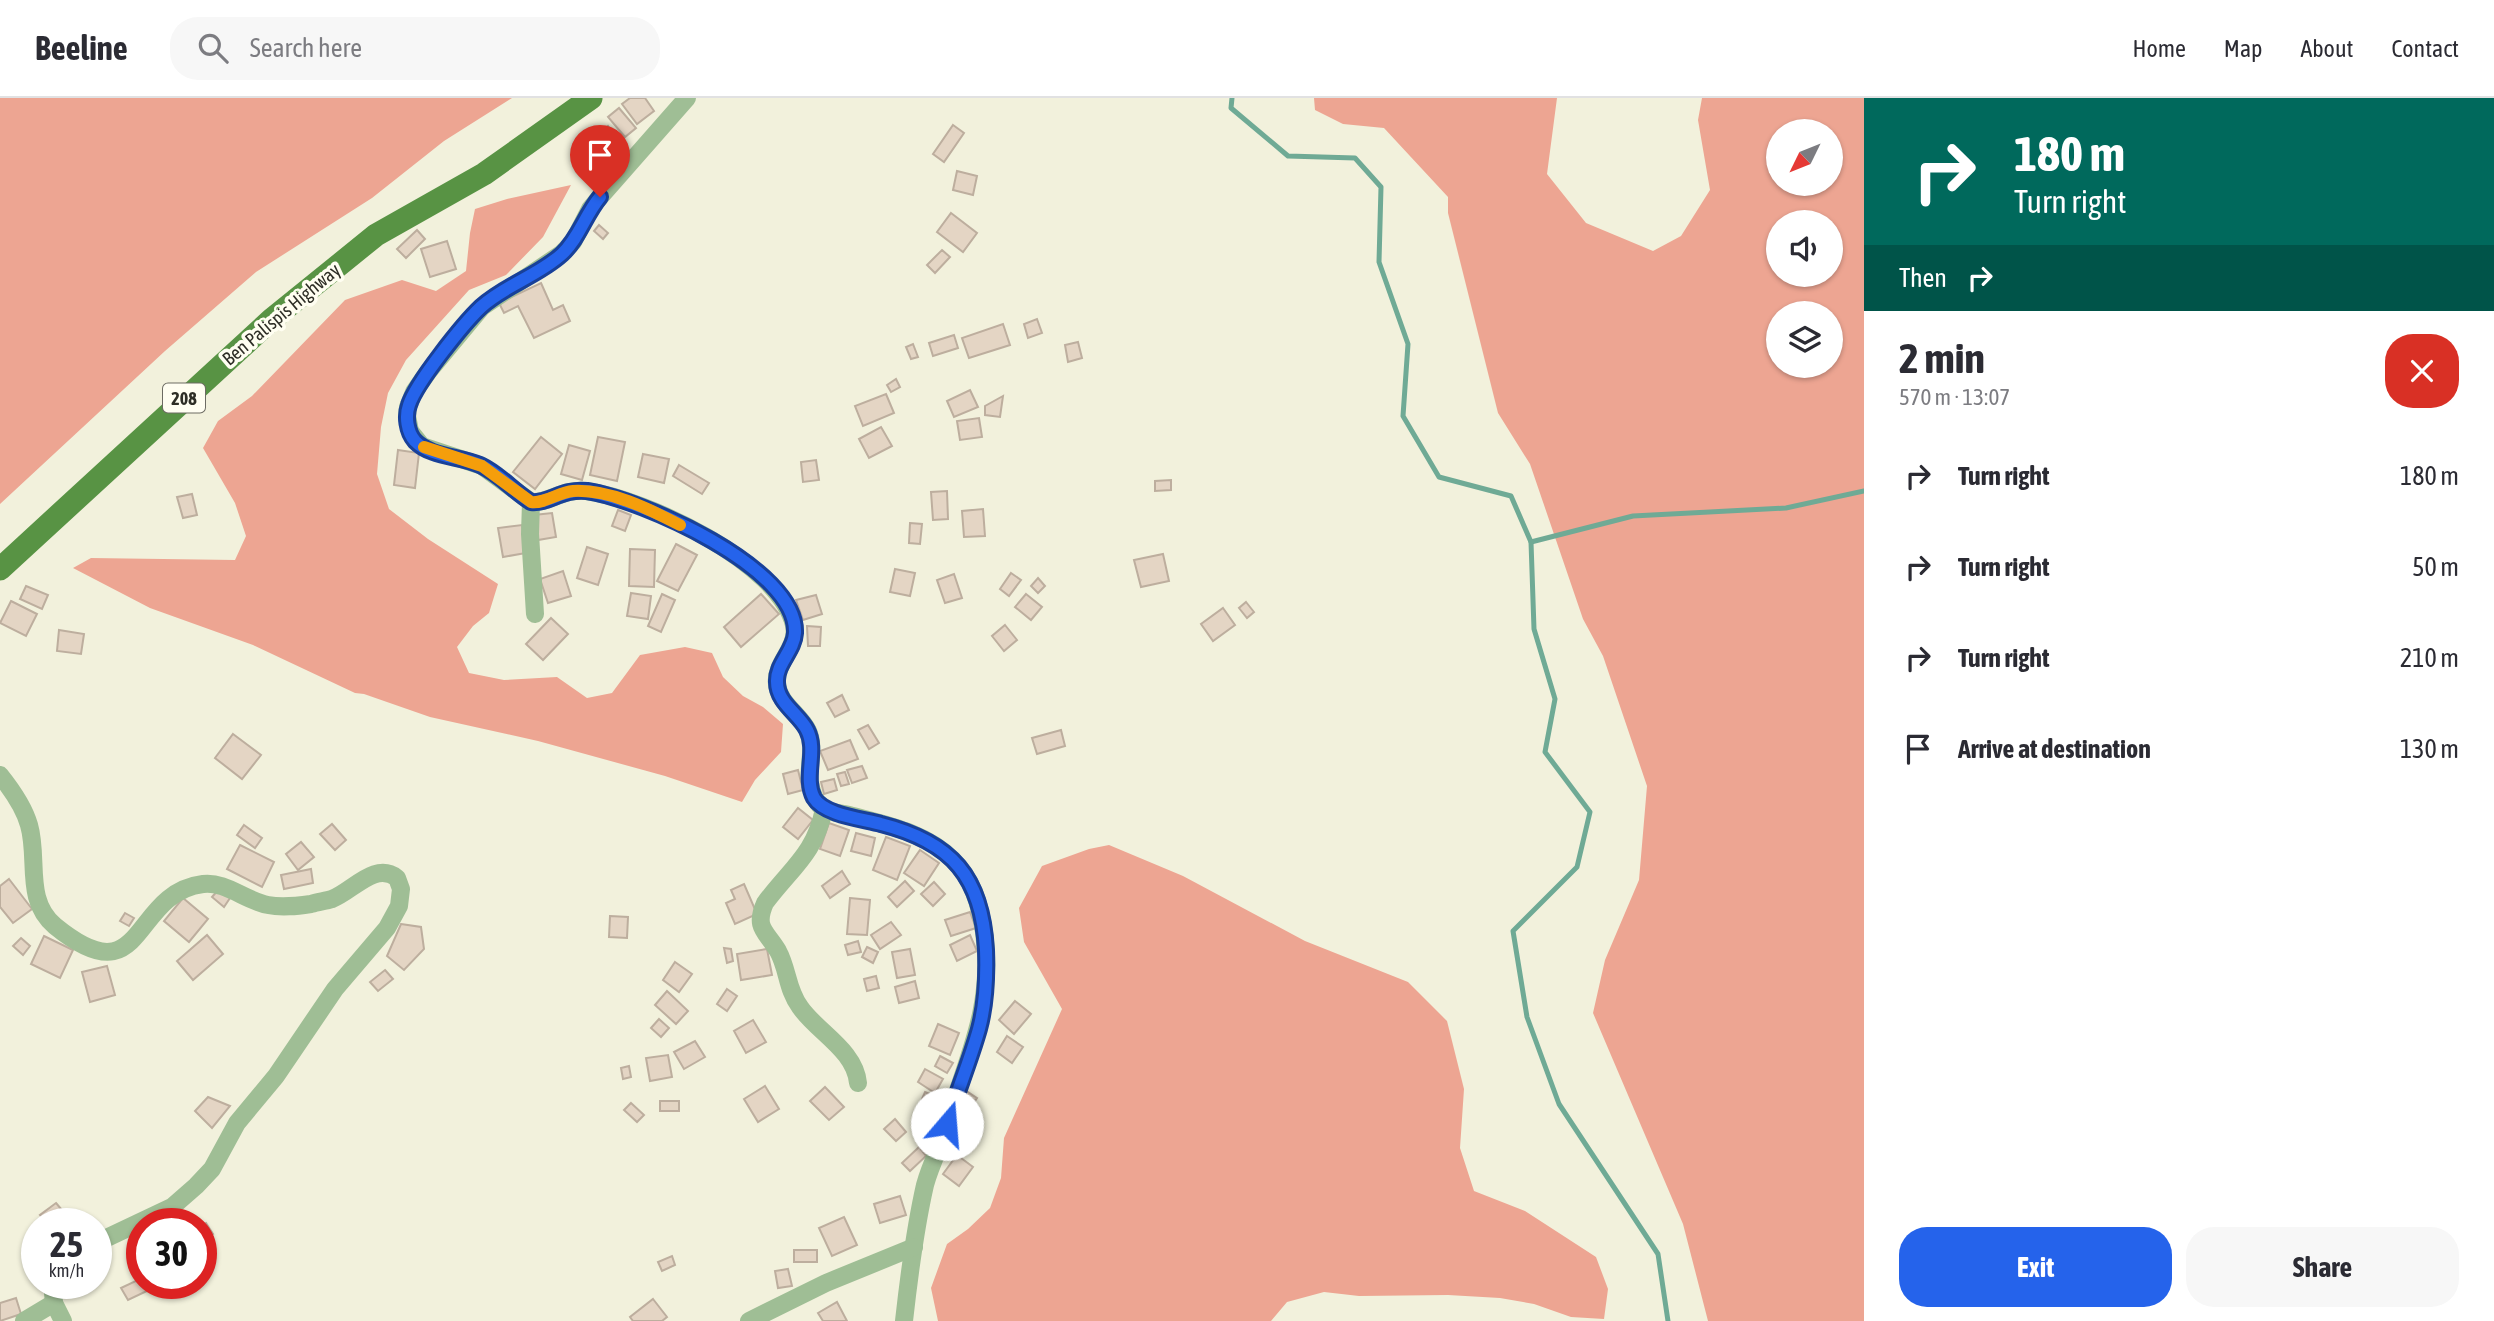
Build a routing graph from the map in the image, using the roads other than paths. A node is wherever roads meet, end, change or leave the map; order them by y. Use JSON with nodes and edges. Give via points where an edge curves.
{"nodes":[{"id":1,"x":591,"y":98,"type":"edge"},
{"id":2,"x":687,"y":98,"type":"edge"},
{"id":3,"x":531,"y":502,"type":"junction"},
{"id":4,"x":0,"y":569,"type":"edge"},
{"id":5,"x":535,"y":614,"type":"dead end"},
{"id":6,"x":0,"y":775,"type":"edge"},
{"id":7,"x":824,"y":809,"type":"junction"},
{"id":8,"x":858,"y":1083,"type":"dead end"},
{"id":9,"x":112,"y":1235,"type":"edge"},
{"id":10,"x":915,"y":1247,"type":"junction"},
{"id":11,"x":54,"y":1299,"type":"edge"},
{"id":12,"x":54,"y":1303,"type":"junction"},
{"id":13,"x":24,"y":1321,"type":"edge"},
{"id":14,"x":63,"y":1321,"type":"edge"},
{"id":15,"x":749,"y":1321,"type":"edge"},
{"id":16,"x":904,"y":1321,"type":"edge"}],
"edges":[{"from":1,"to":4,"type":"main road","name":"Ben Palispis Highway","number":"208","via":[[484,174],[376,235],[271,320]]},
{"from":2,"to":3,"type":"street","via":[[590,209],[573,242],[482,307],[428,372],[408,407],[410,431],[422,446],[482,466]]},
{"from":3,"to":5,"type":"street"},
{"from":3,"to":7,"type":"street","via":[[583,491],[656,513],[745,562],[779,592],[795,632],[776,685],[808,732],[810,785]]},
{"from":6,"to":9,"type":"street","via":[[29,824],[39,906],[54,925],[101,952],[123,949],[166,899],[204,884],[268,905],[290,906],[331,899],[383,872],[397,878],[401,889],[399,906],[387,928],[335,989],[237,1124],[212,1169],[172,1207]]},
{"from":7,"to":8,"type":"street","via":[[811,848],[765,903],[761,926],[780,956],[794,998],[853,1062]]},
{"from":7,"to":10,"type":"street","via":[[899,828],[933,843],[964,873],[981,912],[987,978],[979,1027],[931,1164]]},
{"from":10,"to":15,"type":"street"},
{"from":10,"to":16,"type":"street"},
{"from":11,"to":12,"type":"street"},
{"from":12,"to":13,"type":"street"},
{"from":12,"to":14,"type":"street"}]}
